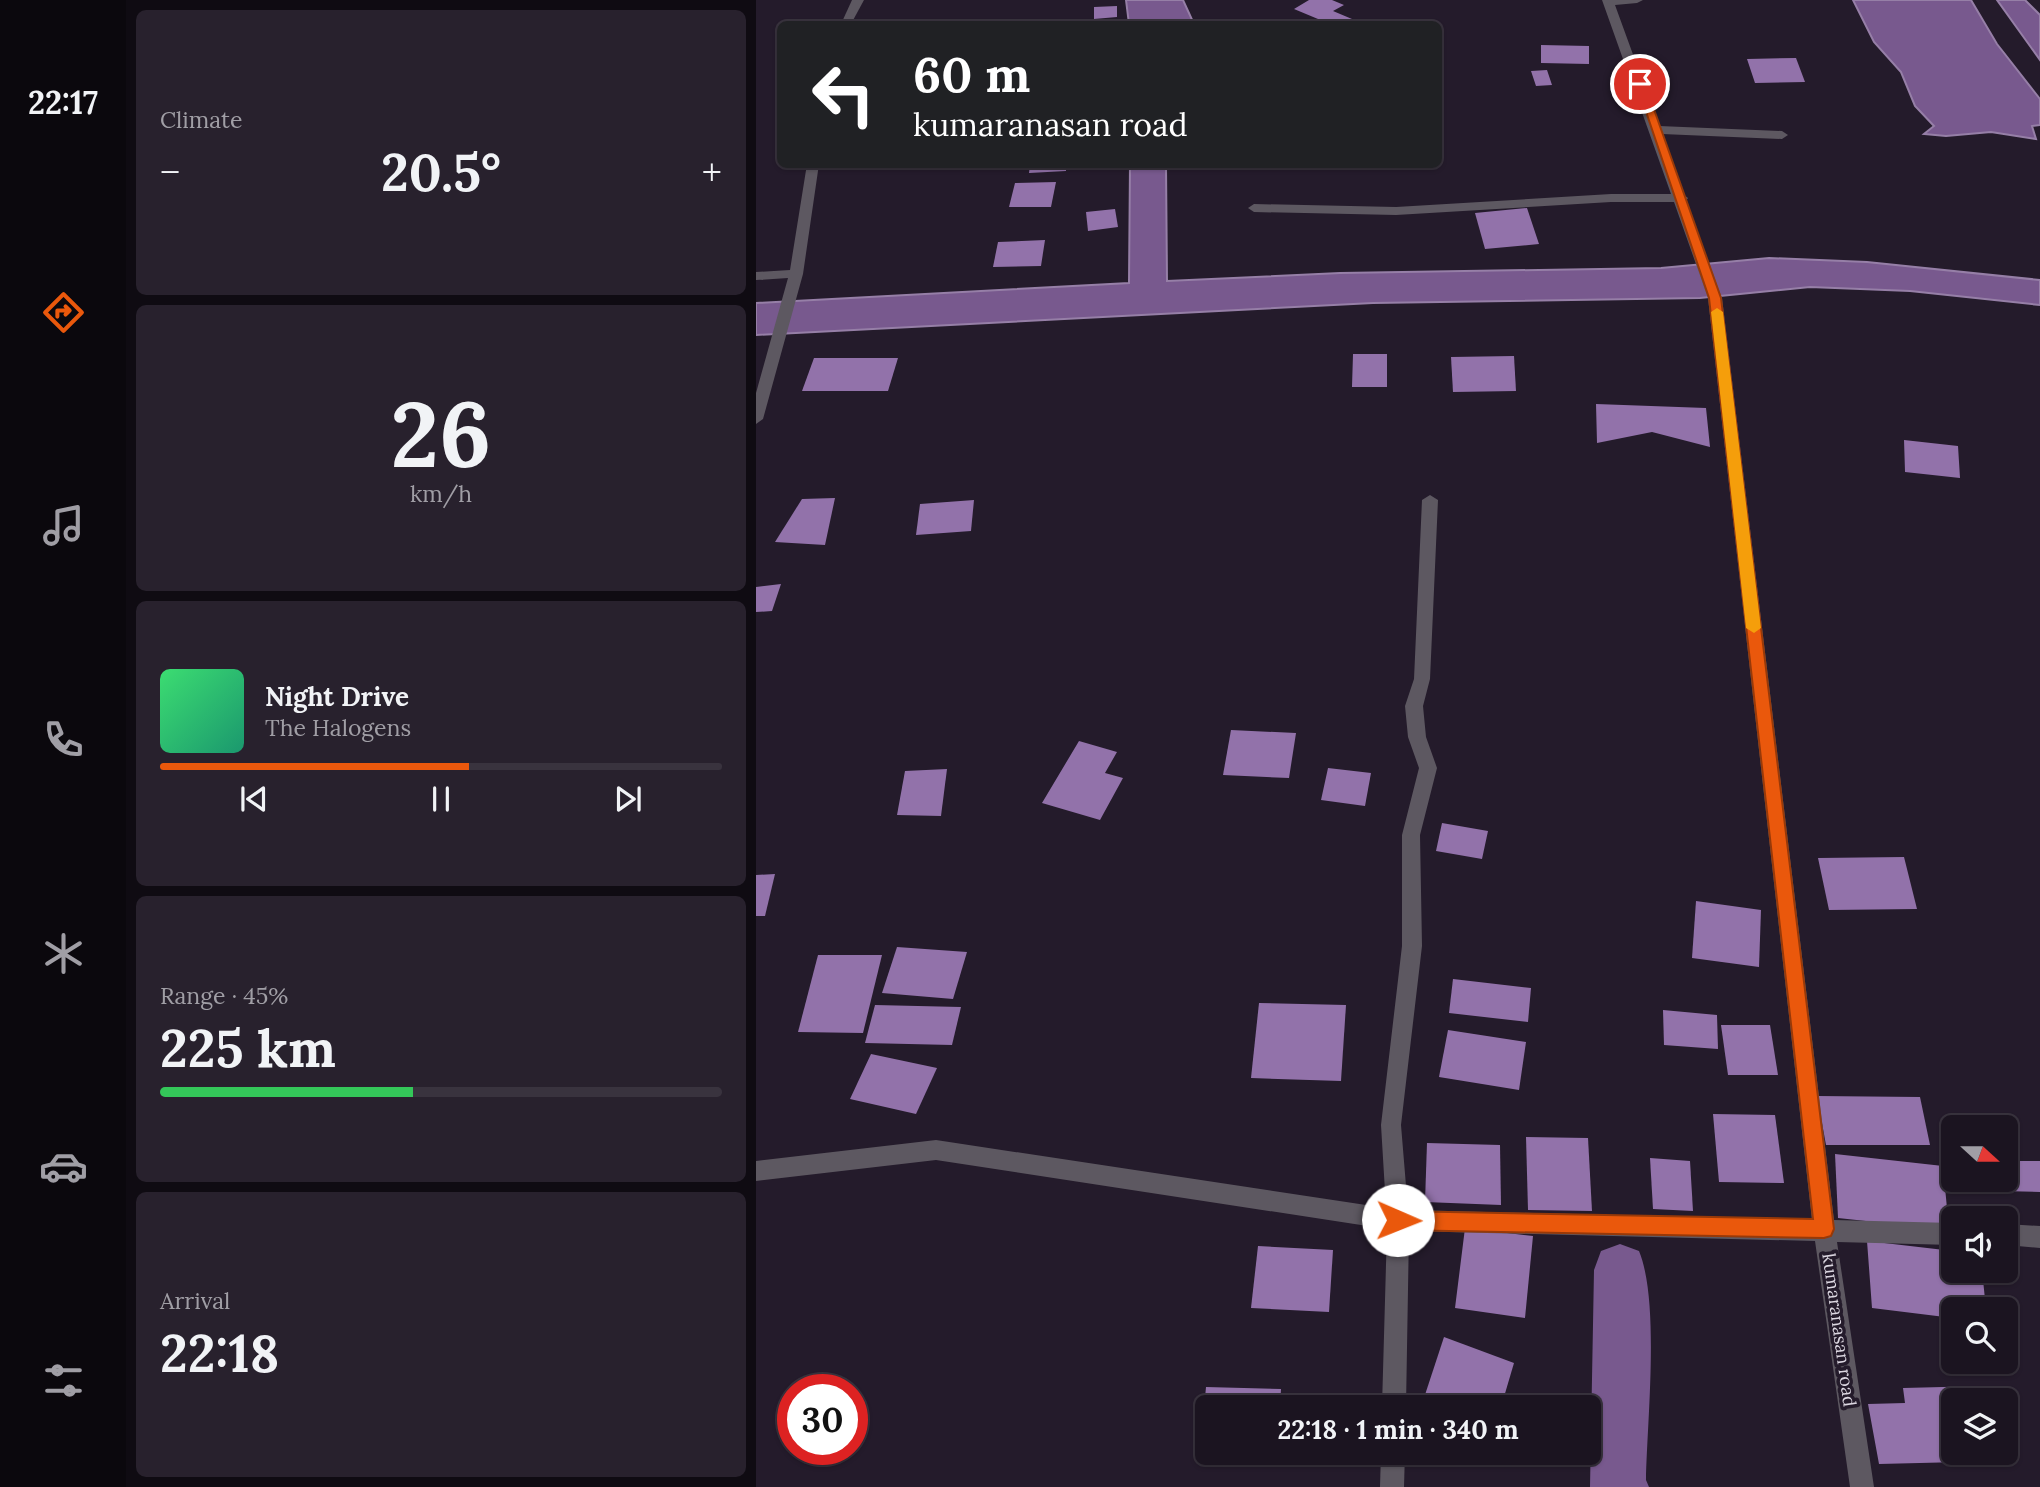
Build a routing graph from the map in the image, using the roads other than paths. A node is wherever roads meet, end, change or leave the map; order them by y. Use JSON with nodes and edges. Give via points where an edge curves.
{"nodes":[{"id":1,"x":858,"y":0,"type":"edge"},
{"id":2,"x":1637,"y":0,"type":"edge"},
{"id":3,"x":1608,"y":1,"type":"edge"},
{"id":4,"x":848,"y":21,"type":"edge"},
{"id":5,"x":1657,"y":130,"type":"junction"},
{"id":6,"x":1782,"y":135,"type":"dead end"},
{"id":7,"x":812,"y":168,"type":"edge"},
{"id":8,"x":1682,"y":198,"type":"junction"},
{"id":9,"x":1254,"y":208,"type":"dead end"},
{"id":10,"x":796,"y":274,"type":"junction"},
{"id":11,"x":756,"y":276,"type":"edge"},
{"id":12,"x":756,"y":419,"type":"edge"},
{"id":13,"x":1430,"y":500,"type":"dead end"},
{"id":14,"x":756,"y":1171,"type":"edge"},
{"id":15,"x":1398,"y":1220,"type":"junction"},
{"id":16,"x":1824,"y":1229,"type":"junction"},
{"id":17,"x":1941,"y":1234,"type":"edge"},
{"id":18,"x":2018,"y":1236,"type":"edge"},
{"id":19,"x":2040,"y":1237,"type":"edge"},
{"id":20,"x":1394,"y":1395,"type":"edge"},
{"id":21,"x":1393,"y":1465,"type":"edge"},
{"id":22,"x":1392,"y":1487,"type":"edge"},
{"id":23,"x":1862,"y":1487,"type":"edge"}],
"edges":[{"from":1,"to":4,"type":"street"},
{"from":2,"to":3,"type":"street"},
{"from":3,"to":5,"type":"street"},
{"from":5,"to":6,"type":"street"},
{"from":5,"to":8,"type":"street"},
{"from":7,"to":10,"type":"street"},
{"from":8,"to":9,"type":"street","via":[[1396,211]]},
{"from":8,"to":16,"type":"street","name":"kumaranasan road","via":[[1715,298]]},
{"from":10,"to":11,"type":"street"},
{"from":10,"to":12,"type":"street"},
{"from":13,"to":15,"type":"street","via":[[1422,679],[1414,706],[1417,737],[1428,768],[1411,835],[1412,946],[1391,1125]]},
{"from":14,"to":15,"type":"street","via":[[936,1150]]},
{"from":15,"to":16,"type":"street"},
{"from":15,"to":20,"type":"street"},
{"from":16,"to":17,"type":"street"},
{"from":16,"to":23,"type":"street","name":"kumaranasan road"},
{"from":18,"to":19,"type":"street"},
{"from":21,"to":22,"type":"street"}]}
